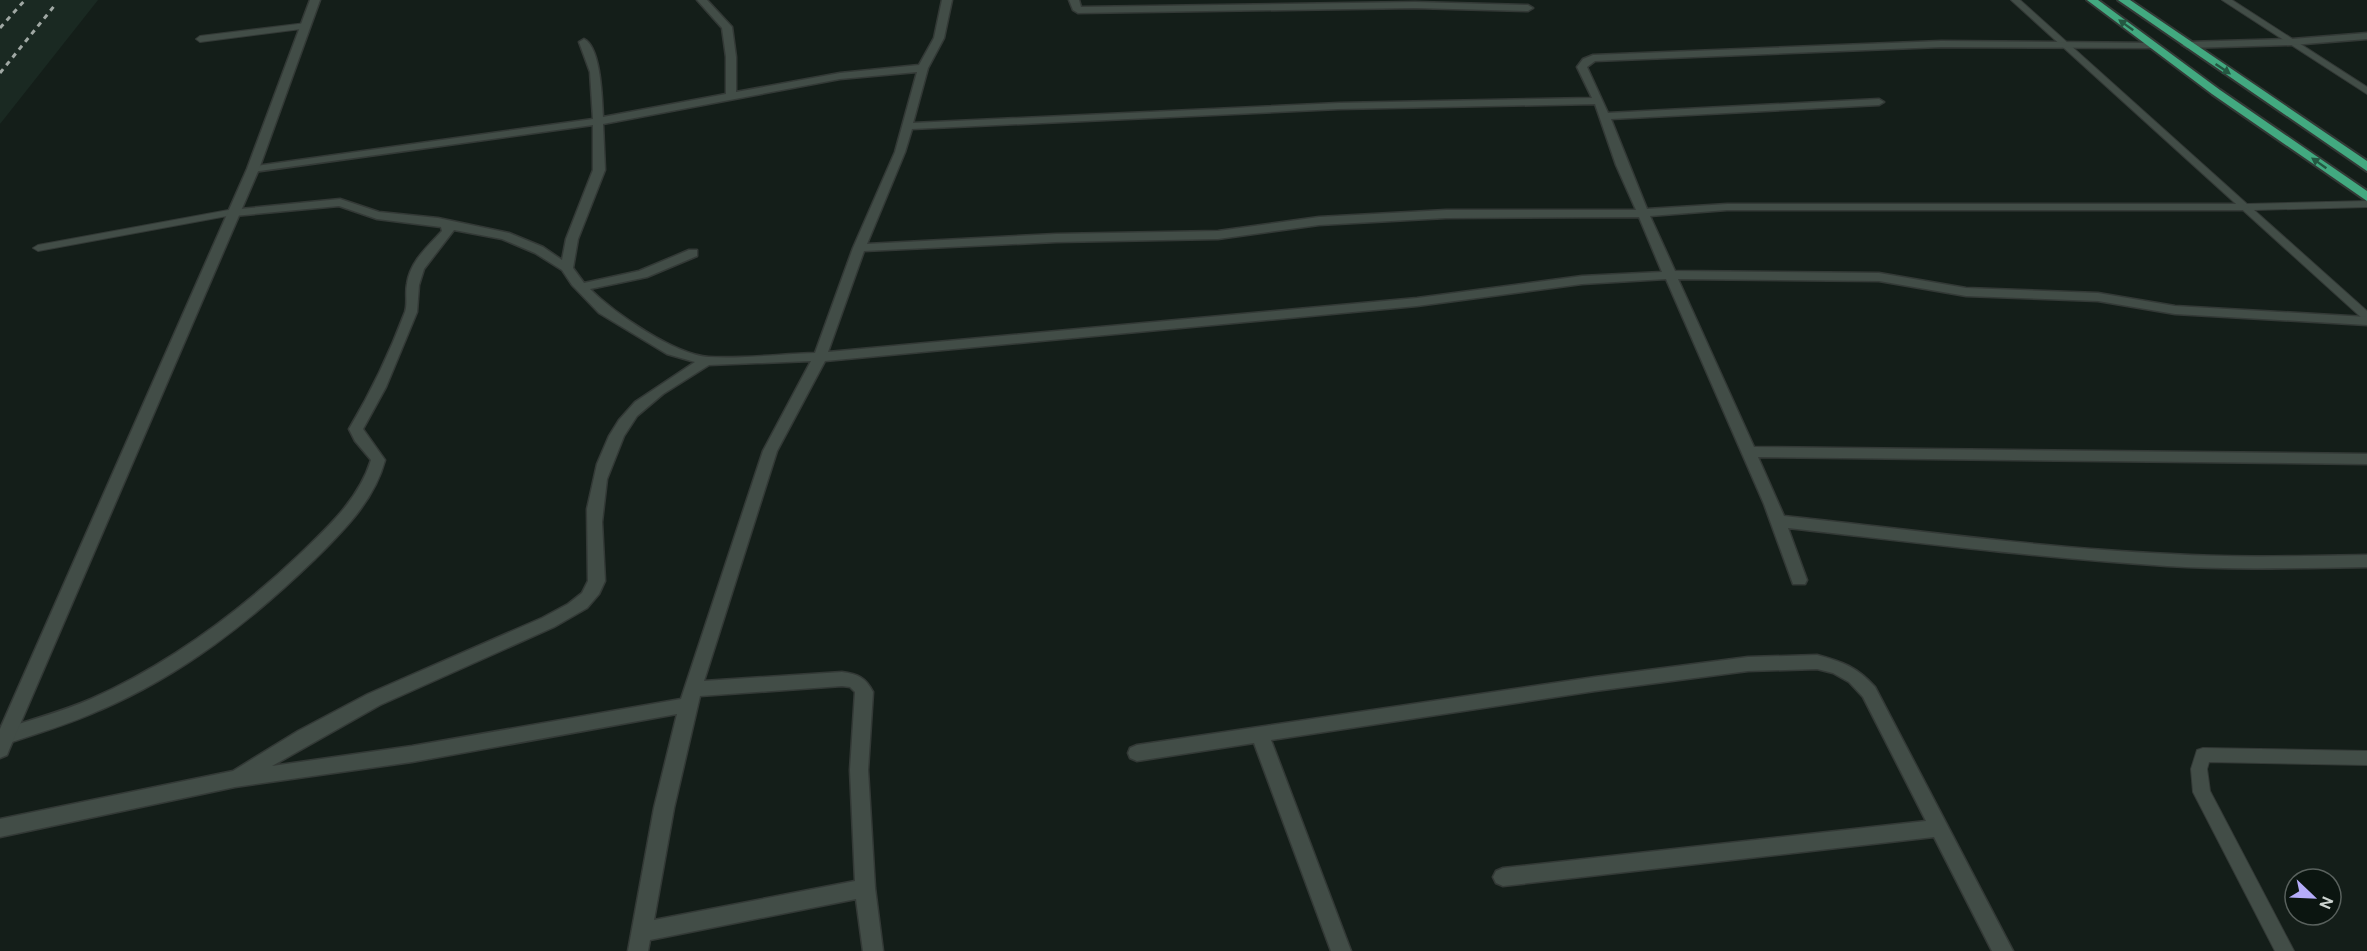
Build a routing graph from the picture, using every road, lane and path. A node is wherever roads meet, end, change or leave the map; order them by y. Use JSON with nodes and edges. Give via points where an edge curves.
{"nodes":[{"id":1,"x":315,"y":0,"type":"edge"},
{"id":2,"x":702,"y":0,"type":"edge"},
{"id":3,"x":947,"y":0,"type":"edge"},
{"id":4,"x":1074,"y":0,"type":"edge"},
{"id":5,"x":2015,"y":0,"type":"edge"},
{"id":6,"x":2092,"y":0,"type":"edge"},
{"id":7,"x":2123,"y":0,"type":"edge"},
{"id":8,"x":2226,"y":0,"type":"edge"},
{"id":9,"x":1251,"y":3,"type":"edge"},
{"id":10,"x":1528,"y":8,"type":"dead end"},
{"id":11,"x":306,"y":26,"type":"junction"},
{"id":12,"x":2367,"y":36,"type":"edge"},
{"id":13,"x":200,"y":39,"type":"dead end"},
{"id":14,"x":584,"y":42,"type":"dead end"},
{"id":15,"x":2292,"y":42,"type":"junction"},
{"id":16,"x":2060,"y":43,"type":"junction"},
{"id":17,"x":2152,"y":45,"type":"junction"},
{"id":18,"x":2187,"y":45,"type":"junction"},
{"id":19,"x":923,"y":68,"type":"junction"},
{"id":20,"x":2367,"y":91,"type":"edge"},
{"id":21,"x":731,"y":95,"type":"junction"},
{"id":22,"x":1599,"y":101,"type":"junction"},
{"id":23,"x":1879,"y":102,"type":"dead end"},
{"id":24,"x":1605,"y":116,"type":"junction"},
{"id":25,"x":600,"y":121,"type":"junction"},
{"id":26,"x":908,"y":126,"type":"junction"},
{"id":27,"x":2367,"y":167,"type":"edge"},
{"id":28,"x":253,"y":170,"type":"junction"},
{"id":29,"x":2367,"y":197,"type":"edge"},
{"id":30,"x":2367,"y":204,"type":"edge"},
{"id":31,"x":2243,"y":207,"type":"junction"},
{"id":32,"x":234,"y":212,"type":"junction"},
{"id":33,"x":1643,"y":213,"type":"junction"},
{"id":34,"x":447,"y":225,"type":"junction"},
{"id":35,"x":38,"y":248,"type":"dead end"},
{"id":36,"x":858,"y":248,"type":"junction"},
{"id":37,"x":693,"y":253,"type":"dead end"},
{"id":38,"x":567,"y":268,"type":"junction"},
{"id":39,"x":1670,"y":275,"type":"junction"},
{"id":40,"x":581,"y":287,"type":"junction"},
{"id":41,"x":2367,"y":319,"type":"edge"},
{"id":42,"x":820,"y":357,"type":"junction"},
{"id":43,"x":706,"y":361,"type":"junction"},
{"id":44,"x":1749,"y":452,"type":"junction"},
{"id":45,"x":2367,"y":459,"type":"edge"},
{"id":46,"x":1778,"y":521,"type":"junction"},
{"id":47,"x":2367,"y":561,"type":"edge"},
{"id":48,"x":1799,"y":580,"type":"dead end"},
{"id":49,"x":691,"y":697,"type":"junction"},
{"id":50,"x":1260,"y":735,"type":"junction"},
{"id":51,"x":3,"y":743,"type":"edge"},
{"id":52,"x":1137,"y":753,"type":"dead end"},
{"id":53,"x":2367,"y":758,"type":"edge"},
{"id":54,"x":235,"y":779,"type":"junction"},
{"id":55,"x":0,"y":828,"type":"edge"},
{"id":56,"x":1940,"y":828,"type":"junction"},
{"id":57,"x":1503,"y":878,"type":"dead end"},
{"id":58,"x":865,"y":888,"type":"junction"},
{"id":59,"x":636,"y":945,"type":"edge"},
{"id":60,"x":873,"y":951,"type":"edge"},
{"id":61,"x":1341,"y":951,"type":"edge"},
{"id":62,"x":2003,"y":951,"type":"edge"},
{"id":63,"x":2285,"y":951,"type":"edge"}],
"edges":[{"from":1,"to":11,"type":"street"},
{"from":2,"to":21,"type":"street","via":[[727,27]]},
{"from":3,"to":19,"type":"street","via":[[939,38]]},
{"from":4,"to":9,"type":"street","via":[[1078,10]]},
{"from":5,"to":16,"type":"lane"},
{"from":17,"to":6,"type":"highway","one_way":true},
{"from":7,"to":18,"type":"highway"},
{"from":8,"to":15,"type":"lane"},
{"from":9,"to":10,"type":"street"},
{"from":11,"to":13,"type":"lane"},
{"from":11,"to":28,"type":"street"},
{"from":12,"to":15,"type":"street"},
{"from":14,"to":25,"type":"street","via":[[596,72]]},
{"from":15,"to":18,"type":"street"},
{"from":15,"to":20,"type":"lane"},
{"from":16,"to":17,"type":"street"},
{"from":16,"to":22,"type":"street","via":[[1593,58],[1582,67]]},
{"from":16,"to":31,"type":"lane"},
{"from":29,"to":17,"type":"highway","one_way":true},
{"from":18,"to":27,"type":"highway","one_way":true},
{"from":19,"to":21,"type":"street","via":[[840,76]]},
{"from":19,"to":26,"type":"street"},
{"from":21,"to":25,"type":"street"},
{"from":22,"to":24,"type":"street"},
{"from":22,"to":26,"type":"street","via":[[1339,106]]},
{"from":23,"to":24,"type":"street"},
{"from":24,"to":33,"type":"street"},
{"from":25,"to":28,"type":"street"},
{"from":25,"to":38,"type":"street","via":[[599,170],[572,239]]},
{"from":26,"to":36,"type":"street"},
{"from":28,"to":32,"type":"street"},
{"from":30,"to":31,"type":"lane"},
{"from":31,"to":33,"type":"street","via":[[1727,207]]},
{"from":31,"to":41,"type":"lane"},
{"from":32,"to":34,"type":"street","via":[[340,202],[377,215]]},
{"from":32,"to":35,"type":"lane"},
{"from":32,"to":51,"type":"street"},
{"from":33,"to":36,"type":"street","via":[[1446,214],[1318,221],[1218,235]]},
{"from":33,"to":39,"type":"street"},
{"from":34,"to":38,"type":"street","via":[[505,236],[539,250]]},
{"from":34,"to":51,"type":"street","via":[[448,232],[416,269],[413,310],[379,388],[356,429],[358,438],[373,450],[378,460],[375,473],[345,519],[282,582],[223,632],[159,674]]},
{"from":36,"to":42,"type":"street"},
{"from":37,"to":40,"type":"street","via":[[643,273]]},
{"from":38,"to":40,"type":"street"},
{"from":39,"to":41,"type":"street","via":[[1879,277],[1965,292],[2098,297],[2175,310]]},
{"from":39,"to":42,"type":"street","via":[[1582,280],[1417,302]]},
{"from":39,"to":44,"type":"street"},
{"from":40,"to":43,"type":"street","via":[[604,310],[643,335],[672,351]]},
{"from":42,"to":43,"type":"street"},
{"from":42,"to":49,"type":"street","via":[[770,451]]},
{"from":43,"to":54,"type":"street","via":[[651,396],[618,432],[600,479],[594,521],[596,582],[590,596],[549,622],[420,677],[291,743]]},
{"from":44,"to":45,"type":"street"},
{"from":44,"to":46,"type":"street"},
{"from":46,"to":47,"type":"street","via":[[2168,560]]},
{"from":46,"to":48,"type":"street"},
{"from":49,"to":54,"type":"street","via":[[412,754]]},
{"from":49,"to":58,"type":"street","via":[[842,679],[862,685],[859,770]]},
{"from":49,"to":59,"type":"street"},
{"from":50,"to":52,"type":"street"},
{"from":50,"to":56,"type":"street","via":[[1595,684],[1748,664],[1817,662],[1855,677],[1869,692]]},
{"from":50,"to":61,"type":"street"},
{"from":53,"to":63,"type":"lane","via":[[2203,755],[2199,769],[2202,792]]},
{"from":54,"to":55,"type":"street"},
{"from":56,"to":57,"type":"street"},
{"from":56,"to":62,"type":"street"},
{"from":58,"to":59,"type":"street"},
{"from":58,"to":60,"type":"street"}]}
